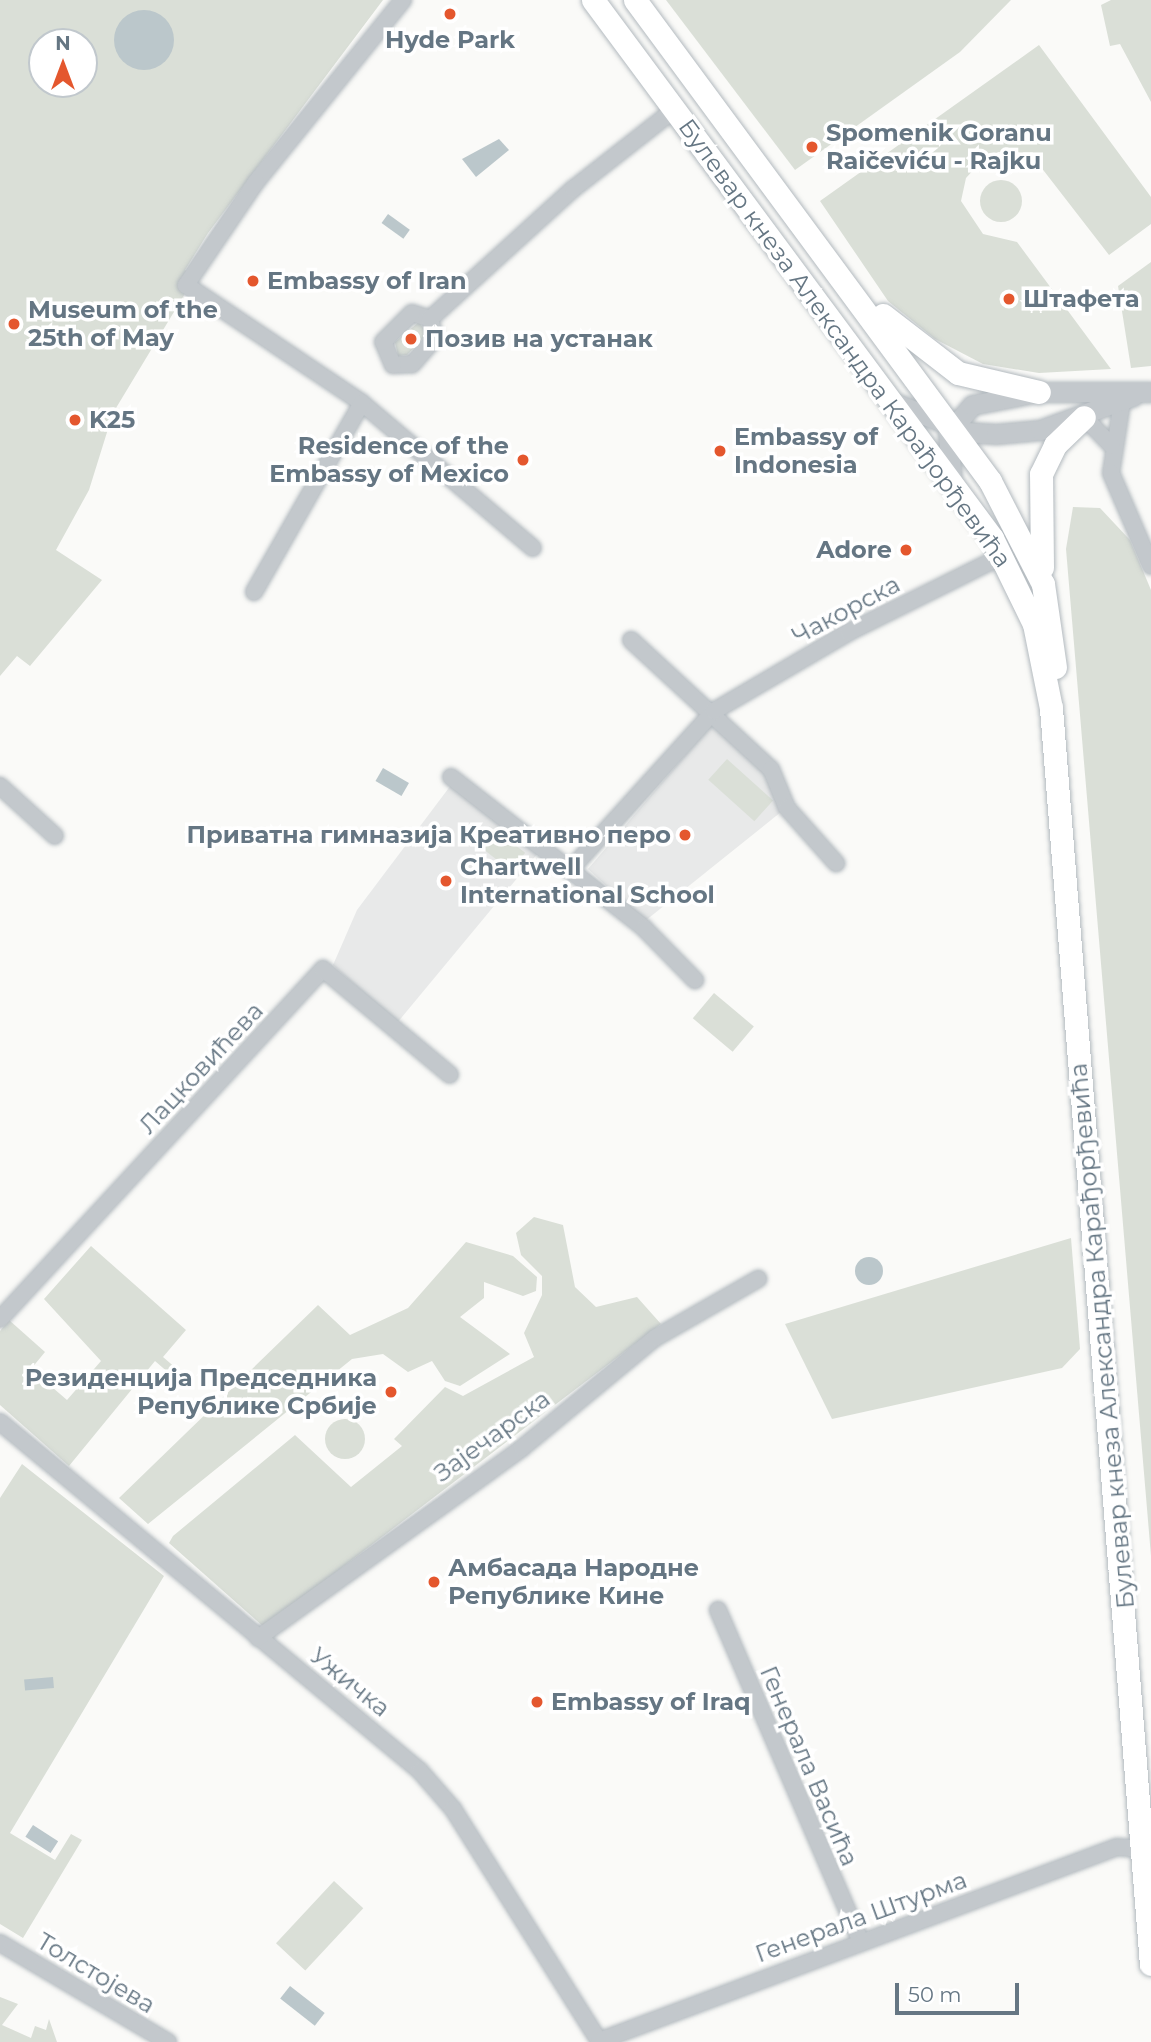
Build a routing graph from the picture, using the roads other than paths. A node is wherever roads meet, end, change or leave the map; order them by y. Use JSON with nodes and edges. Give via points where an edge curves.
{"nodes":[{"id":1,"x":403,"y":0,"type":"edge"},
{"id":2,"x":593,"y":0,"type":"edge"},
{"id":3,"x":635,"y":0,"type":"edge"},
{"id":4,"x":675,"y":109,"type":"junction"},
{"id":5,"x":858,"y":296,"type":"junction"},
{"id":6,"x":430,"y":319,"type":"dead end"},
{"id":7,"x":1039,"y":391,"type":"junction"},
{"id":8,"x":1138,"y":396,"type":"edge"},
{"id":9,"x":893,"y":402,"type":"junction"},
{"id":10,"x":362,"y":403,"type":"junction"},
{"id":11,"x":1084,"y":417,"type":"junction"},
{"id":12,"x":951,"y":426,"type":"junction"},
{"id":13,"x":1112,"y":446,"type":"junction"},
{"id":14,"x":954,"y":488,"type":"junction"},
{"id":15,"x":533,"y":548,"type":"dead end"},
{"id":16,"x":1002,"y":556,"type":"junction"},
{"id":17,"x":1151,"y":566,"type":"edge"},
{"id":18,"x":1043,"y":584,"type":"junction"},
{"id":19,"x":254,"y":592,"type":"dead end"},
{"id":20,"x":631,"y":640,"type":"dead end"},
{"id":21,"x":1051,"y":708,"type":"junction"},
{"id":22,"x":714,"y":710,"type":"junction"},
{"id":23,"x":451,"y":777,"type":"dead end"},
{"id":24,"x":0,"y":786,"type":"edge"},
{"id":25,"x":55,"y":836,"type":"dead end"},
{"id":26,"x":836,"y":863,"type":"dead end"},
{"id":27,"x":570,"y":870,"type":"junction"},
{"id":28,"x":695,"y":980,"type":"dead end"},
{"id":29,"x":450,"y":1075,"type":"dead end"},
{"id":30,"x":758,"y":1279,"type":"dead end"},
{"id":31,"x":0,"y":1319,"type":"edge"},
{"id":32,"x":0,"y":1423,"type":"edge"},
{"id":33,"x":718,"y":1610,"type":"dead end"},
{"id":34,"x":258,"y":1638,"type":"junction"},
{"id":35,"x":1141,"y":1849,"type":"junction"},
{"id":36,"x":860,"y":1940,"type":"junction"},
{"id":37,"x":0,"y":1943,"type":"edge"},
{"id":38,"x":1151,"y":1965,"type":"edge"},
{"id":39,"x":599,"y":2041,"type":"edge"},
{"id":40,"x":169,"y":2042,"type":"edge"}],
"edges":[{"from":1,"to":10,"type":"street","via":[[256,182],[186,285]]},
{"from":2,"to":4,"type":"main road","name":"Булевар кнеза Александра Карађорђевића"},
{"from":3,"to":5,"type":"main road","name":"Булевар кнеза Александра Карађорђевића"},
{"from":4,"to":6,"type":"street","via":[[573,189]]},
{"from":4,"to":9,"type":"main road","name":"Булевар кнеза Александра Карађорђевића"},
{"from":5,"to":7,"type":"main road","via":[[958,373]]},
{"from":5,"to":12,"type":"main road","name":"Булевар кнеза Александра Карађорђевића"},
{"from":7,"to":8,"type":"street"},
{"from":7,"to":12,"type":"street","via":[[979,402]]},
{"from":8,"to":11,"type":"street"},
{"from":8,"to":13,"type":"street"},
{"from":9,"to":12,"type":"street"},
{"from":9,"to":14,"type":"main road","name":"Булевар кнеза Александра Карађорђевића"},
{"from":10,"to":15,"type":"street"},
{"from":10,"to":19,"type":"street"},
{"from":11,"to":12,"type":"street","via":[[1013,433]]},
{"from":11,"to":13,"type":"street"},
{"from":11,"to":18,"type":"main road","via":[[1055,445],[1041,474]]},
{"from":12,"to":14,"type":"street","via":[[947,457]]},
{"from":12,"to":18,"type":"main road","name":"Булевар кнеза Александра Карађорђевића","via":[[1016,523]]},
{"from":13,"to":17,"type":"street","via":[[1113,481]]},
{"from":14,"to":16,"type":"main road","name":"Булевар кнеза Александра Карађорђевића"},
{"from":16,"to":21,"type":"main road","name":"Булевар кнеза Александра Карађорђевића","via":[[1034,624]]},
{"from":16,"to":22,"type":"street","name":"Чакорска","via":[[849,632]]},
{"from":18,"to":21,"type":"main road","name":"Булевар кнеза Александра Карађорђевића","via":[[1055,664]]},
{"from":20,"to":22,"type":"street"},
{"from":21,"to":35,"type":"main road","name":"Булевар кнеза Александра Карађорђевића"},
{"from":22,"to":26,"type":"street","via":[[772,769],[787,808]]},
{"from":22,"to":27,"type":"street","name":"Чакорска"},
{"from":23,"to":27,"type":"street"},
{"from":24,"to":25,"type":"street"},
{"from":27,"to":28,"type":"street","via":[[644,928]]},
{"from":29,"to":31,"type":"street","name":"Лацковићева","via":[[323,969]]},
{"from":30,"to":34,"type":"street","name":"Зајечарска","via":[[655,1338],[522,1448]]},
{"from":32,"to":34,"type":"street","name":"Ужичка"},
{"from":33,"to":36,"type":"street","name":"Генерала Васића"},
{"from":34,"to":39,"type":"street","name":"Ужичка","via":[[436,1787]]},
{"from":35,"to":36,"type":"street","name":"Генерала Штурма","via":[[1117,1847]]},
{"from":35,"to":38,"type":"main road","name":"Булевар кнеза Александра Карађорђевића"},
{"from":36,"to":39,"type":"street","name":"Генерала Штурма"},
{"from":37,"to":40,"type":"street","name":"Толстојева"}]}
